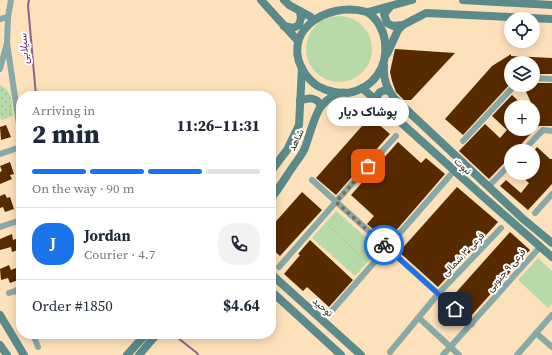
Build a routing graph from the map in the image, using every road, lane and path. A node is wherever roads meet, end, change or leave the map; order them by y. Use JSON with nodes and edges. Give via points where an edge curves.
{"nodes":[{"id":1,"x":11,"y":0,"type":"edge"},
{"id":2,"x":261,"y":0,"type":"edge"},
{"id":3,"x":412,"y":0,"type":"edge"},
{"id":4,"x":463,"y":0,"type":"edge"},
{"id":5,"x":287,"y":2,"type":"edge"},
{"id":6,"x":552,"y":5,"type":"edge"},
{"id":7,"x":390,"y":7,"type":"junction"},
{"id":8,"x":300,"y":11,"type":"junction"},
{"id":9,"x":368,"y":12,"type":"junction"},
{"id":10,"x":8,"y":17,"type":"junction"},
{"id":11,"x":310,"y":17,"type":"junction"},
{"id":12,"x":0,"y":19,"type":"edge"},
{"id":13,"x":552,"y":19,"type":"edge"},
{"id":14,"x":403,"y":25,"type":"junction"},
{"id":15,"x":284,"y":26,"type":"junction"},
{"id":16,"x":298,"y":41,"type":"junction"},
{"id":17,"x":7,"y":43,"type":"junction"},
{"id":18,"x":385,"y":62,"type":"junction"},
{"id":19,"x":302,"y":68,"type":"junction"},
{"id":20,"x":0,"y":69,"type":"edge"},
{"id":21,"x":540,"y":79,"type":"edge"},
{"id":22,"x":552,"y":80,"type":"edge"},
{"id":23,"x":362,"y":88,"type":"junction"},
{"id":24,"x":389,"y":91,"type":"junction"},
{"id":25,"x":508,"y":92,"type":"edge"},
{"id":26,"x":340,"y":93,"type":"junction"},
{"id":27,"x":300,"y":101,"type":"junction"},
{"id":28,"x":377,"y":101,"type":"junction"},
{"id":29,"x":16,"y":104,"type":"edge"},
{"id":30,"x":321,"y":106,"type":"junction"},
{"id":31,"x":552,"y":131,"type":"edge"},
{"id":32,"x":396,"y":136,"type":"dead end"},
{"id":33,"x":462,"y":141,"type":"dead end"},
{"id":34,"x":530,"y":144,"type":"edge"},
{"id":35,"x":16,"y":149,"type":"edge"},
{"id":36,"x":0,"y":154,"type":"edge"},
{"id":37,"x":276,"y":164,"type":"edge"},
{"id":38,"x":504,"y":170,"type":"edge"},
{"id":39,"x":454,"y":171,"type":"junction"},
{"id":40,"x":312,"y":180,"type":"dead end"},
{"id":41,"x":489,"y":186,"type":"junction"},
{"id":42,"x":276,"y":191,"type":"edge"},
{"id":43,"x":552,"y":194,"type":"edge"},
{"id":44,"x":545,"y":201,"type":"junction"},
{"id":45,"x":336,"y":202,"type":"junction"},
{"id":46,"x":552,"y":205,"type":"edge"},
{"id":47,"x":535,"y":213,"type":"dead end"},
{"id":48,"x":345,"y":218,"type":"dead end"},
{"id":49,"x":321,"y":219,"type":"junction"},
{"id":50,"x":16,"y":222,"type":"edge"},
{"id":51,"x":362,"y":225,"type":"junction"},
{"id":52,"x":0,"y":227,"type":"edge"},
{"id":53,"x":501,"y":228,"type":"dead end"},
{"id":54,"x":333,"y":231,"type":"junction"},
{"id":55,"x":371,"y":242,"type":"dead end"},
{"id":56,"x":346,"y":243,"type":"junction"},
{"id":57,"x":552,"y":243,"type":"edge"},
{"id":58,"x":320,"y":245,"type":"dead end"},
{"id":59,"x":540,"y":247,"type":"junction"},
{"id":60,"x":387,"y":248,"type":"junction"},
{"id":61,"x":359,"y":255,"type":"junction"},
{"id":62,"x":333,"y":257,"type":"dead end"},
{"id":63,"x":552,"y":257,"type":"edge"},
{"id":64,"x":280,"y":267,"type":"dead end"},
{"id":65,"x":371,"y":267,"type":"junction"},
{"id":66,"x":346,"y":269,"type":"dead end"},
{"id":67,"x":276,"y":278,"type":"edge"},
{"id":68,"x":16,"y":290,"type":"edge"},
{"id":69,"x":9,"y":293,"type":"dead end"},
{"id":70,"x":438,"y":294,"type":"junction"},
{"id":71,"x":276,"y":296,"type":"edge"},
{"id":72,"x":330,"y":314,"type":"dead end"},
{"id":73,"x":0,"y":315,"type":"edge"},
{"id":74,"x":552,"y":315,"type":"edge"},
{"id":75,"x":419,"y":318,"type":"junction"},
{"id":76,"x":472,"y":324,"type":"junction"},
{"id":77,"x":536,"y":333,"type":"junction"},
{"id":78,"x":35,"y":339,"type":"edge"},
{"id":79,"x":142,"y":339,"type":"edge"},
{"id":80,"x":152,"y":339,"type":"edge"},
{"id":81,"x":0,"y":345,"type":"edge"},
{"id":82,"x":38,"y":347,"type":"dead end"},
{"id":83,"x":450,"y":347,"type":"junction"},
{"id":84,"x":552,"y":347,"type":"edge"},
{"id":85,"x":390,"y":352,"type":"dead end"},
{"id":86,"x":141,"y":353,"type":"edge"},
{"id":87,"x":6,"y":355,"type":"edge"},
{"id":88,"x":24,"y":355,"type":"edge"},
{"id":89,"x":128,"y":355,"type":"edge"},
{"id":90,"x":341,"y":355,"type":"edge"},
{"id":91,"x":361,"y":355,"type":"edge"},
{"id":92,"x":443,"y":355,"type":"edge"},
{"id":93,"x":459,"y":355,"type":"edge"},
{"id":94,"x":517,"y":355,"type":"edge"}],
"edges":[{"from":1,"to":10,"type":"street"},
{"from":2,"to":15,"type":"main road"},
{"from":3,"to":7,"type":"main road"},
{"from":4,"to":6,"type":"main road"},
{"from":5,"to":8,"type":"main road"},
{"from":7,"to":9,"type":"main road"},
{"from":7,"to":14,"type":"main road","via":[[384,14],[387,23],[393,26]]},
{"from":8,"to":11,"type":"main road"},
{"from":8,"to":15,"type":"main road","via":[[299,25],[293,28]]},
{"from":9,"to":11,"type":"main road","via":[[354,6],[338,4],[323,8]]},
{"from":9,"to":18,"type":"main road","via":[[379,23],[384,37]]},
{"from":10,"to":12,"type":"street"},
{"from":10,"to":17,"type":"street"},
{"from":11,"to":16,"type":"main road","via":[[302,28]]},
{"from":13,"to":14,"type":"main road","via":[[426,13]]},
{"from":14,"to":18,"type":"main road","via":[[393,38]]},
{"from":15,"to":16,"type":"main road"},
{"from":16,"to":19,"type":"main road","via":[[298,55]]},
{"from":17,"to":20,"type":"street"},
{"from":17,"to":29,"type":"street"},
{"from":18,"to":23,"type":"main road","via":[[372,82]]},
{"from":18,"to":24,"type":"main road","via":[[384,70]]},
{"from":19,"to":26,"type":"main road","via":[[310,80],[321,88]]},
{"from":19,"to":27,"type":"main road","name":"شاهد"},
{"from":21,"to":22,"type":"street"},
{"from":23,"to":26,"type":"main road"},
{"from":23,"to":28,"type":"main road","name":"نبوت"},
{"from":24,"to":28,"type":"main road","via":[[380,92]]},
{"from":24,"to":41,"type":"main road","name":"نبوت"},
{"from":25,"to":33,"type":"street"},
{"from":26,"to":30,"type":"main road"},
{"from":27,"to":30,"type":"main road","via":[[313,98]]},
{"from":27,"to":37,"type":"main road","name":"شاهد","via":[[299,125],[287,150]]},
{"from":28,"to":39,"type":"main road","name":"نبوت"},
{"from":30,"to":42,"type":"main road","name":"شاهد","via":[[304,151]]},
{"from":31,"to":34,"type":"street","via":[[543,130]]},
{"from":32,"to":45,"type":"street"},
{"from":35,"to":36,"type":"street"},
{"from":38,"to":41,"type":"street"},
{"from":39,"to":59,"type":"main road","name":"نبوت"},
{"from":39,"to":60,"type":"street"},
{"from":40,"to":45,"type":"street"},
{"from":41,"to":57,"type":"main road","name":"نبوت"},
{"from":43,"to":44,"type":"street"},
{"from":44,"to":46,"type":"street"},
{"from":44,"to":47,"type":"street"},
{"from":45,"to":49,"type":"street"},
{"from":45,"to":51,"type":"street"},
{"from":48,"to":54,"type":"path"},
{"from":49,"to":54,"type":"path"},
{"from":49,"to":64,"type":"street"},
{"from":50,"to":52,"type":"street"},
{"from":51,"to":56,"type":"path"},
{"from":51,"to":60,"type":"street"},
{"from":53,"to":70,"type":"street","name":"فرعی ۳ شمالی"},
{"from":54,"to":56,"type":"path"},
{"from":54,"to":58,"type":"path"},
{"from":55,"to":61,"type":"path"},
{"from":56,"to":61,"type":"path"},
{"from":56,"to":62,"type":"path"},
{"from":59,"to":63,"type":"main road","name":"نبوت"},
{"from":59,"to":76,"type":"street","name":"فرعی ۹ جنوبی"},
{"from":60,"to":65,"type":"street"},
{"from":60,"to":70,"type":"street"},
{"from":61,"to":65,"type":"path"},
{"from":61,"to":66,"type":"path"},
{"from":65,"to":72,"type":"street"},
{"from":67,"to":91,"type":"main road","name":"توحید"},
{"from":68,"to":69,"type":"street"},
{"from":70,"to":75,"type":"street","name":"فرعی ۳ شمالی"},
{"from":70,"to":76,"type":"street"},
{"from":71,"to":90,"type":"main road"},
{"from":73,"to":88,"type":"main road"},
{"from":74,"to":77,"type":"street"},
{"from":75,"to":83,"type":"street"},
{"from":75,"to":85,"type":"street","name":"فرعی ۳ شمالی"},
{"from":76,"to":83,"type":"street","name":"فرعی ۹ جنوبی"},
{"from":77,"to":84,"type":"street"},
{"from":77,"to":94,"type":"street"},
{"from":78,"to":82,"type":"street"},
{"from":79,"to":89,"type":"main road"},
{"from":80,"to":86,"type":"main road"},
{"from":81,"to":87,"type":"main road"},
{"from":83,"to":92,"type":"street","name":"فرعی ۹ جنوبی"},
{"from":83,"to":93,"type":"street"}]}
